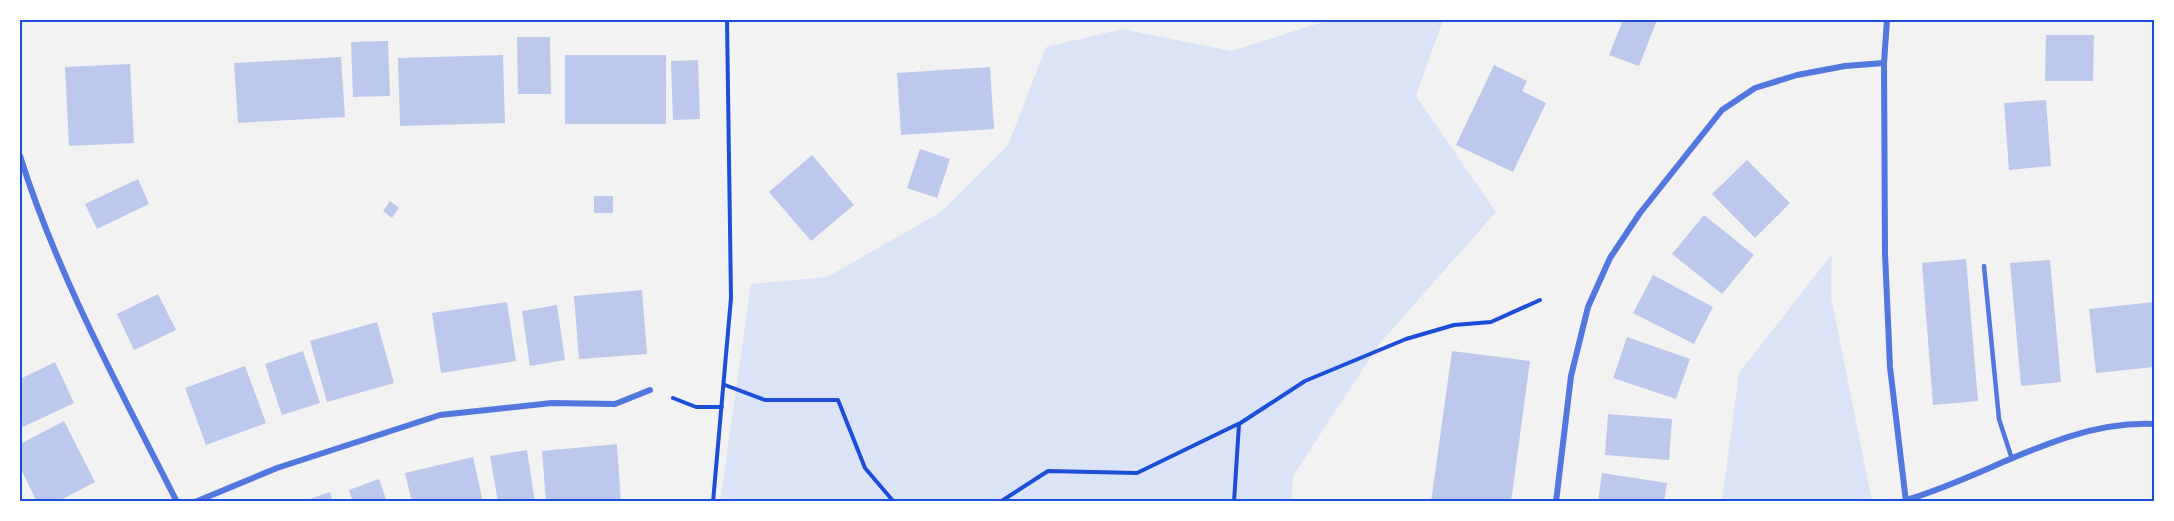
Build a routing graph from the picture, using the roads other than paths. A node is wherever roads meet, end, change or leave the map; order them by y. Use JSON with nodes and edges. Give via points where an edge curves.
{"nodes":[{"id":1,"x":1887,"y":20,"type":"edge"},
{"id":2,"x":1884,"y":63,"type":"junction"},
{"id":3,"x":20,"y":156,"type":"edge"},
{"id":4,"x":1984,"y":266,"type":"dead end"},
{"id":5,"x":650,"y":390,"type":"dead end"},
{"id":6,"x":2154,"y":424,"type":"edge"},
{"id":7,"x":2012,"y":459,"type":"junction"},
{"id":8,"x":177,"y":501,"type":"edge"},
{"id":9,"x":195,"y":501,"type":"edge"},
{"id":10,"x":1556,"y":501,"type":"edge"},
{"id":11,"x":1906,"y":501,"type":"edge"}],
"edges":[{"from":1,"to":2,"type":"street"},
{"from":2,"to":10,"type":"street","via":[[1797,75],[1755,88],[1722,110],[1640,213],[1610,258],[1588,307],[1571,376]]},
{"from":2,"to":11,"type":"street","via":[[1890,367]]},
{"from":3,"to":8,"type":"street","via":[[87,324]]},
{"from":4,"to":7,"type":"lane","via":[[1999,419]]},
{"from":5,"to":9,"type":"street","via":[[615,404],[552,404],[440,415],[277,468]]},
{"from":6,"to":7,"type":"street","via":[[2090,431]]},
{"from":7,"to":11,"type":"street"}]}
